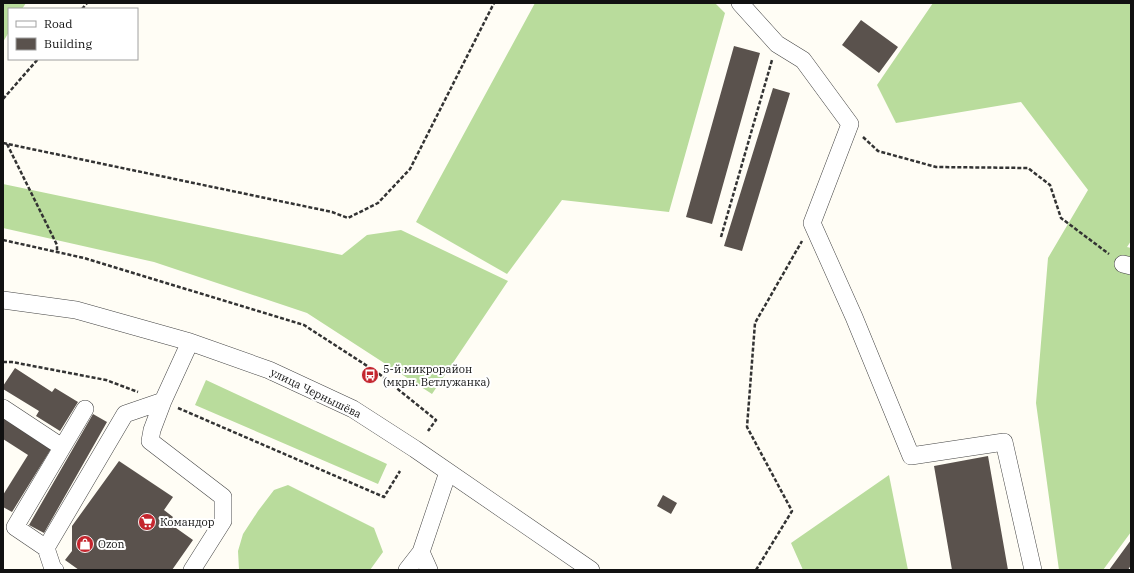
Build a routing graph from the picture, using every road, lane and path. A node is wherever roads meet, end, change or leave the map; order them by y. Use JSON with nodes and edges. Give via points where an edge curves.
{"nodes":[{"id":1,"x":494,"y":3,"type":"edge"},
{"id":2,"x":740,"y":3,"type":"edge"},
{"id":3,"x":777,"y":44,"type":"junction"},
{"id":4,"x":37,"y":60,"type":"edge"},
{"id":5,"x":3,"y":99,"type":"edge"},
{"id":6,"x":850,"y":124,"type":"junction"},
{"id":7,"x":3,"y":143,"type":"edge"},
{"id":8,"x":7,"y":144,"type":"junction"},
{"id":9,"x":812,"y":224,"type":"junction"},
{"id":10,"x":721,"y":237,"type":"dead end"},
{"id":11,"x":3,"y":240,"type":"edge"},
{"id":12,"x":57,"y":252,"type":"junction"},
{"id":13,"x":1127,"y":265,"type":"edge"},
{"id":14,"x":3,"y":300,"type":"edge"},
{"id":15,"x":190,"y":342,"type":"junction"},
{"id":16,"x":3,"y":362,"type":"edge"},
{"id":17,"x":163,"y":401,"type":"junction"},
{"id":18,"x":3,"y":408,"type":"edge"},
{"id":19,"x":86,"y":409,"type":"dead end"},
{"id":20,"x":428,"y":431,"type":"dead end"},
{"id":21,"x":62,"y":447,"type":"junction"},
{"id":22,"x":400,"y":471,"type":"dead end"},
{"id":23,"x":448,"y":472,"type":"junction"},
{"id":24,"x":46,"y":548,"type":"junction"},
{"id":25,"x":422,"y":552,"type":"junction"},
{"id":26,"x":53,"y":570,"type":"edge"},
{"id":27,"x":192,"y":570,"type":"edge"},
{"id":28,"x":407,"y":570,"type":"edge"},
{"id":29,"x":429,"y":570,"type":"edge"},
{"id":30,"x":591,"y":570,"type":"edge"},
{"id":31,"x":756,"y":570,"type":"edge"},
{"id":32,"x":1033,"y":570,"type":"edge"}],
"edges":[{"from":1,"to":8,"type":"path","via":[[410,169],[378,203],[348,218],[332,212]]},
{"from":2,"to":3,"type":"street"},
{"from":3,"to":6,"type":"street","via":[[803,60]]},
{"from":3,"to":10,"type":"path"},
{"from":4,"to":5,"type":"path"},
{"from":6,"to":9,"type":"street"},
{"from":6,"to":13,"type":"path","via":[[878,151],[936,167],[1028,168],[1050,185],[1061,218]]},
{"from":7,"to":8,"type":"path"},
{"from":8,"to":12,"type":"path","via":[[57,245]]},
{"from":9,"to":31,"type":"path","via":[[755,323],[747,427],[792,511]]},
{"from":9,"to":32,"type":"street","via":[[854,317],[911,456],[1004,442]]},
{"from":11,"to":12,"type":"path"},
{"from":12,"to":20,"type":"path","via":[[304,325],[378,373],[436,420]]},
{"from":14,"to":15,"type":"street","name":"улица Чернышёва","via":[[76,310]]},
{"from":15,"to":17,"type":"street"},
{"from":15,"to":23,"type":"street","name":"улица Чернышёва","via":[[269,370],[353,409]]},
{"from":16,"to":17,"type":"path","via":[[106,380]]},
{"from":17,"to":22,"type":"path","via":[[384,497]]},
{"from":17,"to":24,"type":"street","via":[[125,414]]},
{"from":17,"to":27,"type":"street","via":[[150,441],[224,497],[223,521]]},
{"from":18,"to":21,"type":"street"},
{"from":19,"to":21,"type":"street"},
{"from":21,"to":24,"type":"street","via":[[15,527]]},
{"from":23,"to":25,"type":"street"},
{"from":23,"to":30,"type":"street","name":"улица Чернышёва"},
{"from":24,"to":26,"type":"street"},
{"from":25,"to":28,"type":"street"},
{"from":25,"to":29,"type":"street"}]}
